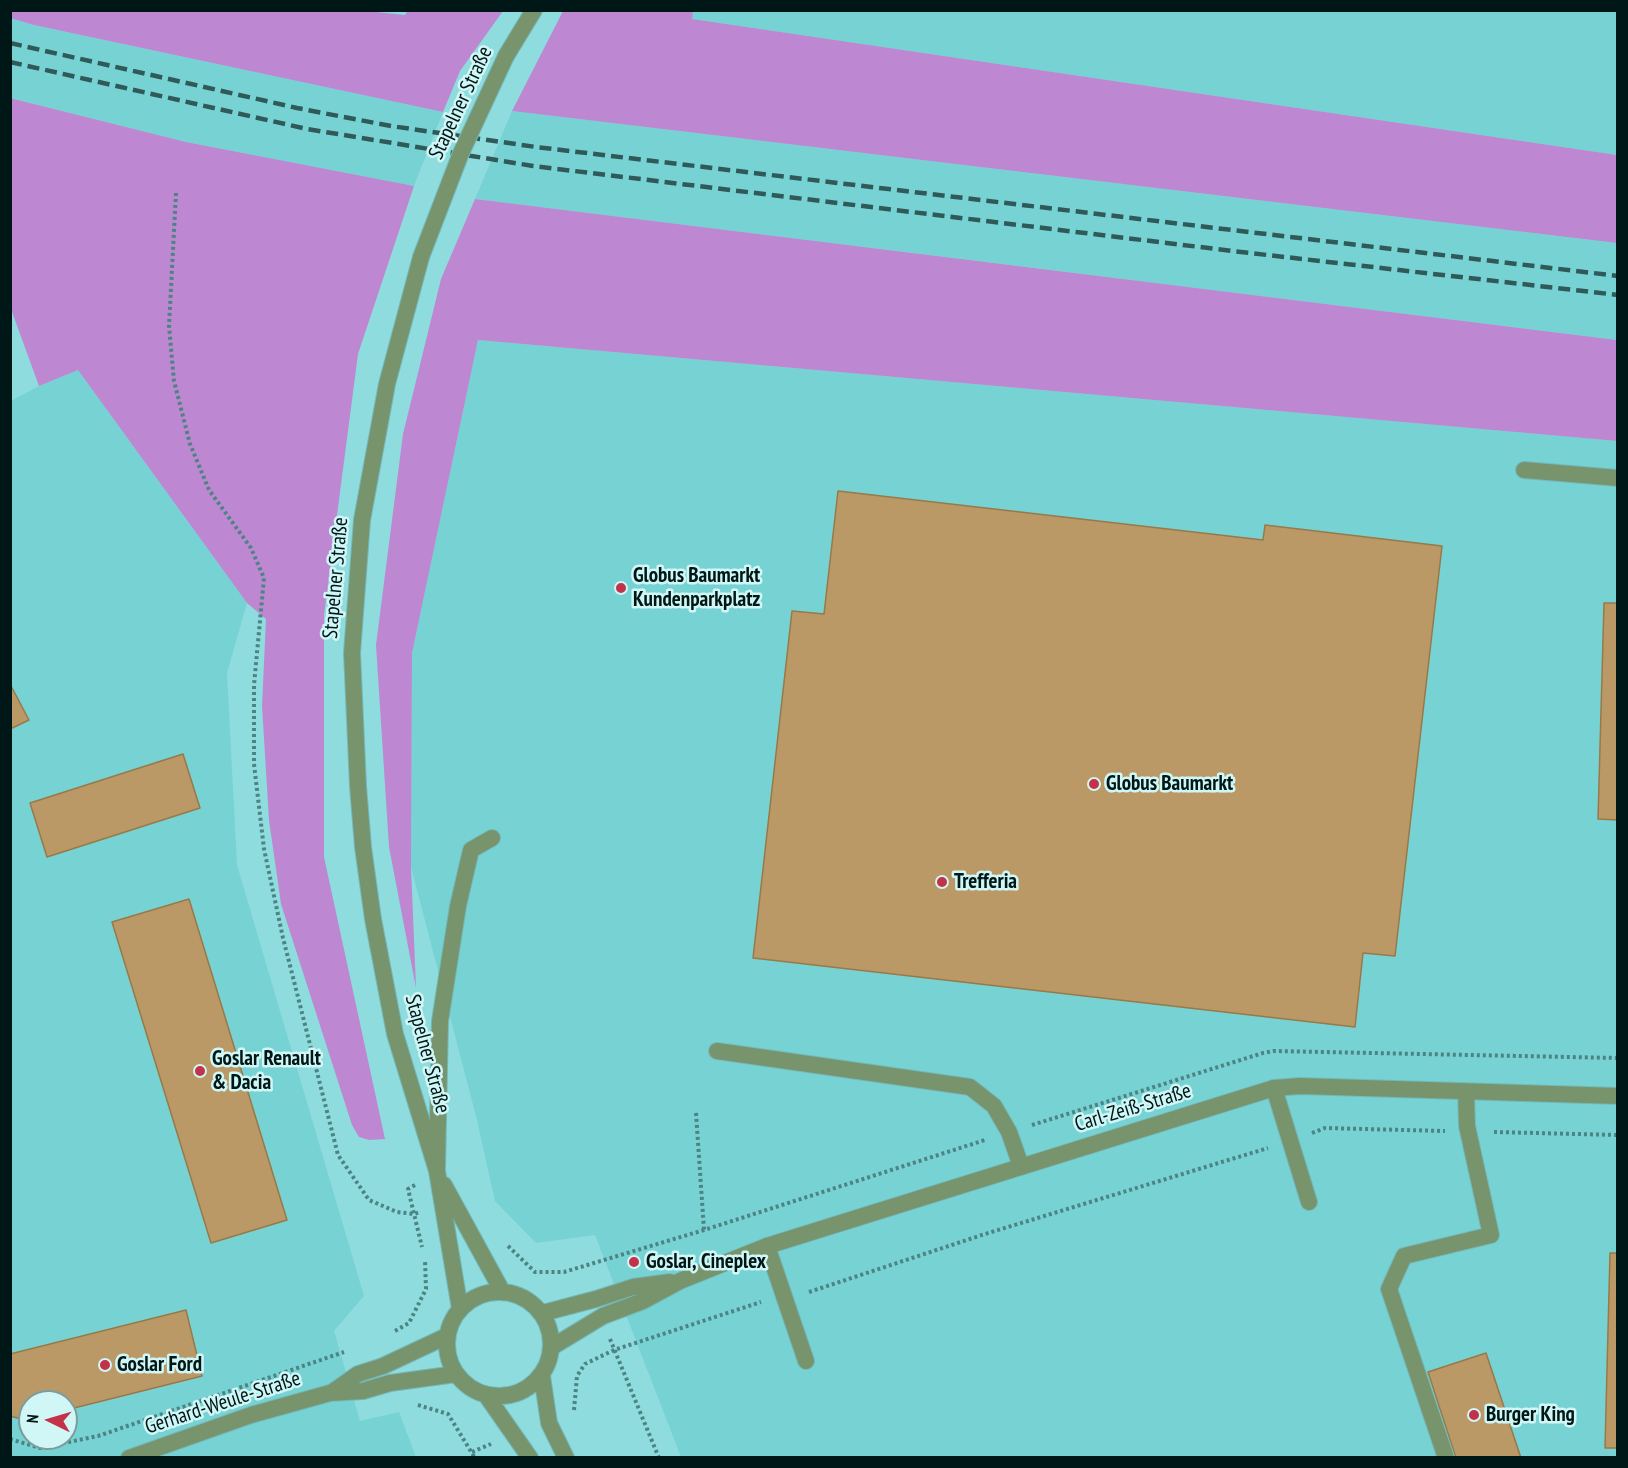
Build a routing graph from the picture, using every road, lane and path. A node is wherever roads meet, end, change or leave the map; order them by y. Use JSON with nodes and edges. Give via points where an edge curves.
{"nodes":[{"id":1,"x":534,"y":10,"type":"edge"},
{"id":2,"x":176,"y":193,"type":"dead end"},
{"id":3,"x":1524,"y":470,"type":"dead end"},
{"id":4,"x":1617,"y":478,"type":"edge"},
{"id":5,"x":492,"y":838,"type":"dead end"},
{"id":6,"x":717,"y":1051,"type":"dead end"},
{"id":7,"x":1274,"y":1088,"type":"junction"},
{"id":8,"x":1466,"y":1092,"type":"junction"},
{"id":9,"x":1617,"y":1096,"type":"edge"},
{"id":10,"x":696,"y":1113,"type":"dead end"},
{"id":11,"x":1468,"y":1131,"type":"junction"},
{"id":12,"x":1617,"y":1135,"type":"edge"},
{"id":13,"x":1290,"y":1142,"type":"junction"},
{"id":14,"x":1021,"y":1166,"type":"junction"},
{"id":15,"x":437,"y":1171,"type":"junction"},
{"id":16,"x":1309,"y":1202,"type":"dead end"},
{"id":17,"x":443,"y":1206,"type":"junction"},
{"id":18,"x":414,"y":1214,"type":"junction"},
{"id":19,"x":704,"y":1230,"type":"dead end"},
{"id":20,"x":767,"y":1246,"type":"junction"},
{"id":21,"x":680,"y":1281,"type":"junction"},
{"id":22,"x":502,"y":1291,"type":"junction"},
{"id":23,"x":784,"y":1295,"type":"junction"},
{"id":24,"x":460,"y":1309,"type":"junction"},
{"id":25,"x":543,"y":1313,"type":"junction"},
{"id":26,"x":603,"y":1316,"type":"junction"},
{"id":27,"x":393,"y":1332,"type":"dead end"},
{"id":28,"x":447,"y":1336,"type":"junction"},
{"id":29,"x":552,"y":1347,"type":"junction"},
{"id":30,"x":614,"y":1350,"type":"junction"},
{"id":31,"x":345,"y":1352,"type":"dead end"},
{"id":32,"x":806,"y":1361,"type":"dead end"},
{"id":33,"x":456,"y":1374,"type":"junction"},
{"id":34,"x":542,"y":1376,"type":"junction"},
{"id":35,"x":330,"y":1393,"type":"junction"},
{"id":36,"x":486,"y":1395,"type":"junction"},
{"id":37,"x":549,"y":1423,"type":"junction"},
{"id":38,"x":514,"y":1434,"type":"junction"},
{"id":39,"x":10,"y":1439,"type":"edge"},
{"id":40,"x":472,"y":1452,"type":"dead end"},
{"id":41,"x":129,"y":1458,"type":"edge"},
{"id":42,"x":530,"y":1458,"type":"edge"},
{"id":43,"x":566,"y":1458,"type":"edge"},
{"id":44,"x":659,"y":1458,"type":"edge"},
{"id":45,"x":1446,"y":1458,"type":"edge"}],
"edges":[{"from":1,"to":15,"type":"street","name":"Stapelner Straße","bridge":true,"via":[[506,56],[461,153],[421,257],[387,384],[362,520],[352,653],[359,796],[373,919],[395,1034]]},
{"from":2,"to":18,"type":"path","via":[[169,326],[174,381],[190,444],[209,490],[251,548],[264,578],[254,685],[254,764],[264,849],[283,938],[338,1155],[369,1200],[397,1212]]},
{"from":3,"to":4,"type":"street"},
{"from":5,"to":15,"type":"street","via":[[471,850],[458,906],[440,1022]]},
{"from":6,"to":14,"type":"street","via":[[970,1087],[994,1106],[1009,1132]]},
{"from":7,"to":8,"type":"street","name":"Carl-Zeiß-Straße"},
{"from":7,"to":13,"type":"street"},
{"from":7,"to":14,"type":"street","name":"Carl-Zeiß-Straße"},
{"from":8,"to":9,"type":"street","name":"Carl-Zeiß-Straße"},
{"from":8,"to":11,"type":"street"},
{"from":10,"to":19,"type":"path"},
{"from":11,"to":12,"type":"path"},
{"from":11,"to":13,"type":"path","via":[[1325,1128]]},
{"from":11,"to":45,"type":"street","via":[[1491,1235],[1404,1256],[1389,1289]]},
{"from":13,"to":16,"type":"street"},
{"from":13,"to":23,"type":"path","via":[[985,1233],[799,1296]]},
{"from":14,"to":20,"type":"street","name":"Carl-Zeiß-Straße"},
{"from":15,"to":17,"type":"street","name":"Stapelner Straße"},
{"from":15,"to":18,"type":"path","via":[[408,1189]]},
{"from":15,"to":22,"type":"street","name":"Stapelner Straße"},
{"from":17,"to":18,"type":"path"},
{"from":17,"to":24,"type":"street","name":"Stapelner Straße"},
{"from":18,"to":27,"type":"path","via":[[424,1257],[426,1289],[409,1323]]},
{"from":20,"to":21,"type":"street","name":"Carl-Zeiß-Straße"},
{"from":20,"to":23,"type":"street"},
{"from":21,"to":25,"type":"street","name":"Carl-Zeiß-Straße","via":[[633,1287]]},
{"from":21,"to":26,"type":"street","name":"Carl-Zeiß-Straße"},
{"from":22,"to":24,"type":"street","via":[[486,1293]]},
{"from":22,"to":25,"type":"street","via":[[531,1302]]},
{"from":23,"to":30,"type":"path"},
{"from":23,"to":32,"type":"street"},
{"from":24,"to":28,"type":"street"},
{"from":25,"to":29,"type":"street"},
{"from":26,"to":29,"type":"street","name":"Carl-Zeiß-Straße"},
{"from":26,"to":30,"type":"path"},
{"from":28,"to":33,"type":"street","via":[[450,1362]]},
{"from":28,"to":35,"type":"street","name":"Gerhard-Weule-Straße","via":[[358,1374]]},
{"from":29,"to":34,"type":"street"},
{"from":30,"to":37,"type":"path","via":[[585,1364],[577,1376],[574,1413]]},
{"from":30,"to":44,"type":"path"},
{"from":31,"to":39,"type":"path","via":[[98,1436],[40,1448]]},
{"from":33,"to":35,"type":"street","name":"Gerhard-Weule-Straße"},
{"from":33,"to":36,"type":"street","via":[[464,1384]]},
{"from":34,"to":36,"type":"street","via":[[517,1394]]},
{"from":34,"to":37,"type":"street"},
{"from":35,"to":41,"type":"street","name":"Gerhard-Weule-Straße","via":[[251,1415]]},
{"from":36,"to":38,"type":"street"},
{"from":37,"to":43,"type":"street"},
{"from":38,"to":40,"type":"path"},
{"from":38,"to":42,"type":"street"}]}
